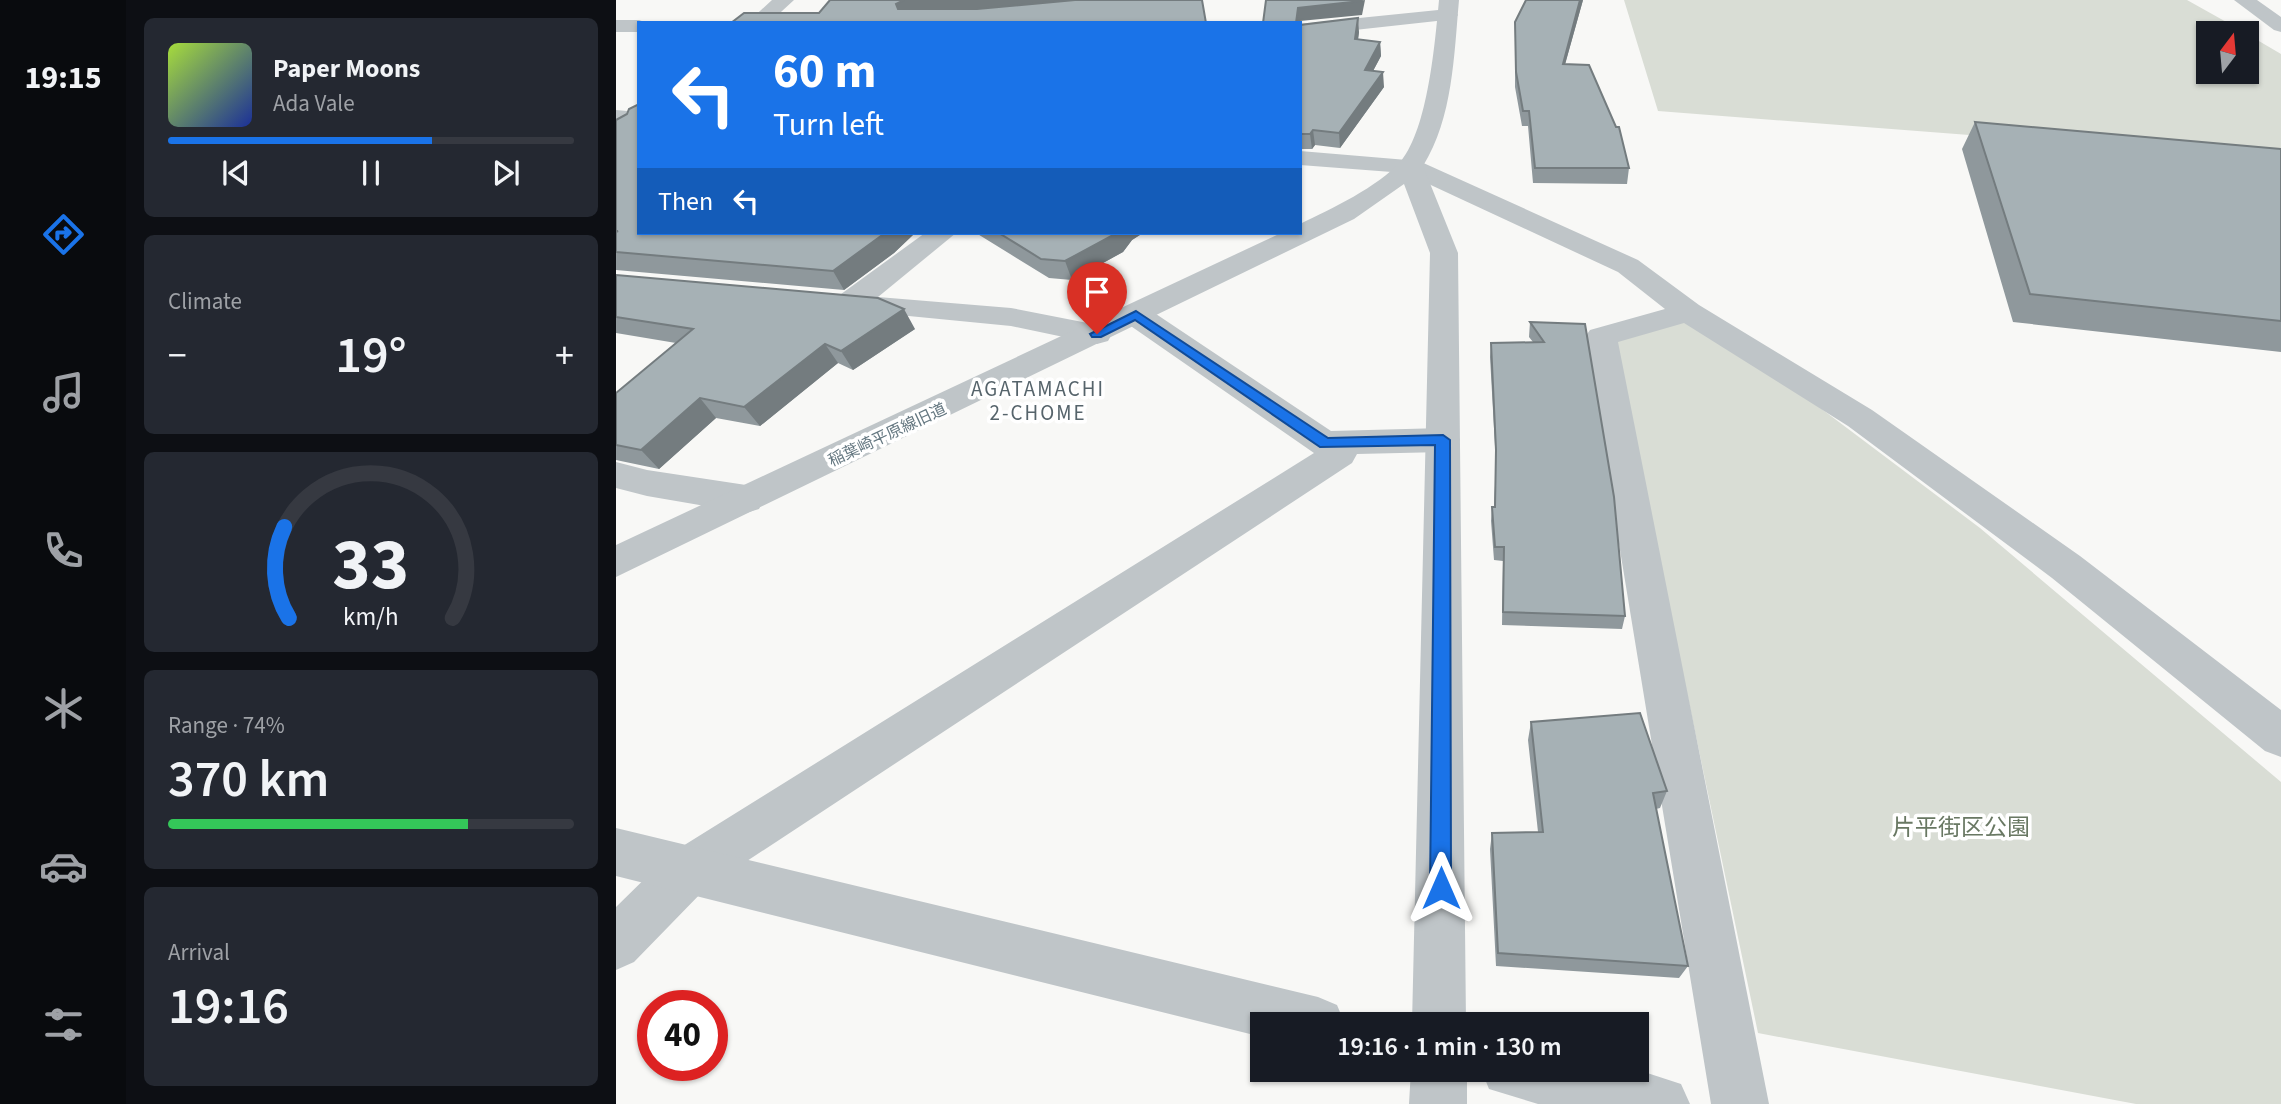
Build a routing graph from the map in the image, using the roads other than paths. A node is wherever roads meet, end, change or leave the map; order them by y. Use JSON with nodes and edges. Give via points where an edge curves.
{"nodes":[{"id":1,"x":784,"y":0,"type":"edge"},
{"id":2,"x":2244,"y":0,"type":"edge"},
{"id":3,"x":1448,"y":8,"type":"edge"},
{"id":4,"x":759,"y":21,"type":"edge"},
{"id":5,"x":616,"y":26,"type":"edge"},
{"id":6,"x":637,"y":26,"type":"edge"},
{"id":7,"x":2281,"y":26,"type":"edge"},
{"id":8,"x":1302,"y":30,"type":"edge"},
{"id":9,"x":616,"y":117,"type":"edge"},
{"id":10,"x":637,"y":120,"type":"edge"},
{"id":11,"x":637,"y":121,"type":"edge"},
{"id":12,"x":616,"y":134,"type":"edge"},
{"id":13,"x":1302,"y":158,"type":"edge"},
{"id":14,"x":1410,"y":166,"type":"junction"},
{"id":15,"x":1302,"y":234,"type":"edge"},
{"id":16,"x":939,"y":235,"type":"edge"},
{"id":17,"x":1299,"y":235,"type":"edge"},
{"id":18,"x":1688,"y":312,"type":"junction"},
{"id":19,"x":1136,"y":314,"type":"junction"},
{"id":20,"x":1097,"y":334,"type":"junction"},
{"id":21,"x":1443,"y":440,"type":"junction"},
{"id":22,"x":1325,"y":443,"type":"junction"},
{"id":23,"x":616,"y":475,"type":"edge"},
{"id":24,"x":746,"y":499,"type":"junction"},
{"id":25,"x":616,"y":562,"type":"edge"},
{"id":26,"x":2281,"y":737,"type":"edge"},
{"id":27,"x":616,"y":852,"type":"edge"},
{"id":28,"x":688,"y":871,"type":"junction"},
{"id":29,"x":616,"y":944,"type":"edge"},
{"id":30,"x":1269,"y":1012,"type":"edge"},
{"id":31,"x":1439,"y":1012,"type":"edge"},
{"id":32,"x":1439,"y":1082,"type":"edge"},
{"id":33,"x":1565,"y":1082,"type":"edge"},
{"id":34,"x":1438,"y":1104,"type":"edge"},
{"id":35,"x":1661,"y":1104,"type":"edge"},
{"id":36,"x":1740,"y":1104,"type":"edge"}],
"edges":[{"from":1,"to":4,"type":"street"},
{"from":2,"to":7,"type":"street"},
{"from":3,"to":8,"type":"street"},
{"from":3,"to":14,"type":"street","name":"稲葉崎平原線旧道","via":[[1443,61],[1424,141]]},
{"from":5,"to":6,"type":"street"},
{"from":9,"to":10,"type":"street"},
{"from":11,"to":12,"type":"street"},
{"from":13,"to":14,"type":"street"},
{"from":14,"to":15,"type":"street","name":"稲葉崎平原線旧道","via":[[1345,213]]},
{"from":14,"to":18,"type":"street","via":[[1628,266]]},
{"from":14,"to":21,"type":"street","via":[[1444,253]]},
{"from":16,"to":20,"type":"street","via":[[837,302],[1011,317]]},
{"from":17,"to":19,"type":"street","name":"稲葉崎平原線旧道"},
{"from":18,"to":26,"type":"street","via":[[1860,418],[2045,551]]},
{"from":18,"to":36,"type":"street","via":[[1601,337]]},
{"from":19,"to":20,"type":"street","name":"稲葉崎平原線旧道"},
{"from":19,"to":22,"type":"street"},
{"from":20,"to":24,"type":"street","name":"稲葉崎平原線旧道"},
{"from":21,"to":22,"type":"street"},
{"from":21,"to":31,"type":"street"},
{"from":22,"to":28,"type":"street","via":[[1339,454]]},
{"from":23,"to":24,"type":"street"},
{"from":24,"to":25,"type":"street","name":"稲葉崎平原線旧道"},
{"from":27,"to":28,"type":"street"},
{"from":28,"to":29,"type":"street"},
{"from":28,"to":30,"type":"street"},
{"from":32,"to":34,"type":"street"},
{"from":33,"to":35,"type":"street"}]}
